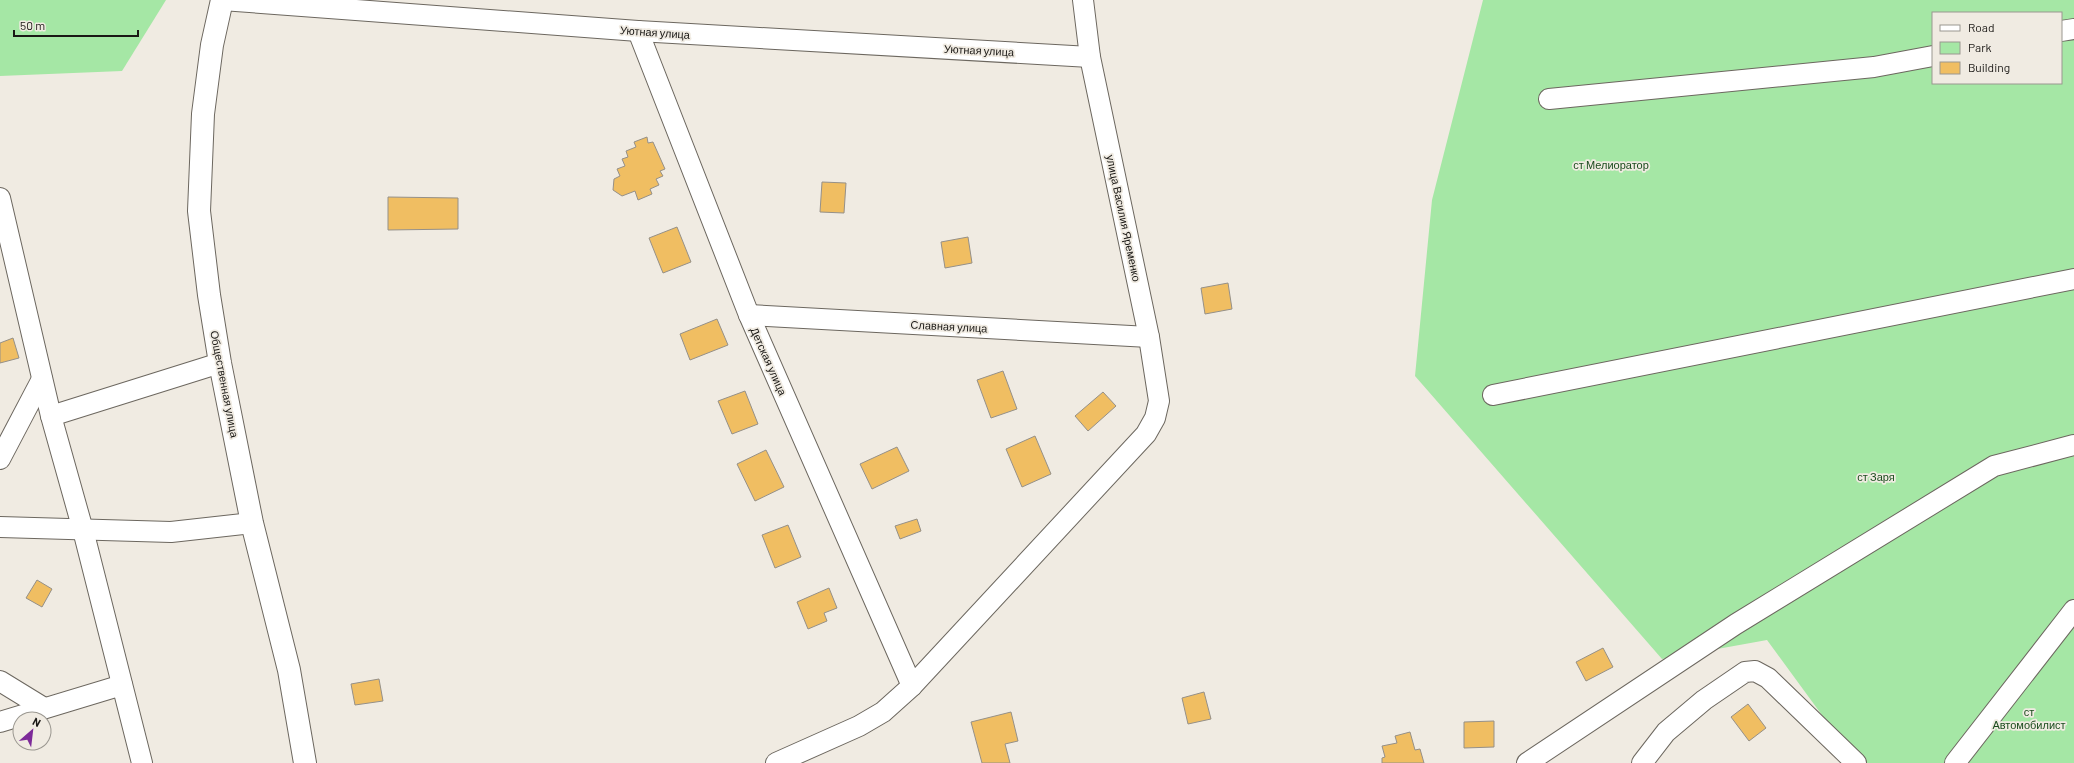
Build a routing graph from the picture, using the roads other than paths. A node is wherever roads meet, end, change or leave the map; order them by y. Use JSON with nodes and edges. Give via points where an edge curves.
{"nodes":[{"id":1,"x":222,"y":0,"type":"edge"},
{"id":2,"x":1083,"y":0,"type":"edge"},
{"id":3,"x":2074,"y":29,"type":"edge"},
{"id":4,"x":638,"y":31,"type":"junction"},
{"id":5,"x":2062,"y":31,"type":"edge"},
{"id":6,"x":1090,"y":56,"type":"junction"},
{"id":7,"x":1932,"y":56,"type":"edge"},
{"id":8,"x":1550,"y":100,"type":"dead end"},
{"id":9,"x":0,"y":198,"type":"edge"},
{"id":10,"x":2074,"y":279,"type":"edge"},
{"id":11,"x":749,"y":315,"type":"junction"},
{"id":12,"x":1149,"y":337,"type":"junction"},
{"id":13,"x":220,"y":363,"type":"junction"},
{"id":14,"x":42,"y":379,"type":"junction"},
{"id":15,"x":1494,"y":395,"type":"dead end"},
{"id":16,"x":51,"y":416,"type":"junction"},
{"id":17,"x":2074,"y":446,"type":"edge"},
{"id":18,"x":0,"y":459,"type":"edge"},
{"id":19,"x":252,"y":523,"type":"junction"},
{"id":20,"x":0,"y":527,"type":"edge"},
{"id":21,"x":83,"y":530,"type":"junction"},
{"id":22,"x":2074,"y":610,"type":"edge"},
{"id":23,"x":0,"y":681,"type":"edge"},
{"id":24,"x":122,"y":685,"type":"junction"},
{"id":25,"x":912,"y":686,"type":"junction"},
{"id":26,"x":44,"y":708,"type":"junction"},
{"id":27,"x":0,"y":722,"type":"edge"},
{"id":28,"x":142,"y":763,"type":"edge"},
{"id":29,"x":305,"y":763,"type":"edge"},
{"id":30,"x":776,"y":763,"type":"edge"},
{"id":31,"x":1527,"y":763,"type":"edge"},
{"id":32,"x":1642,"y":763,"type":"edge"},
{"id":33,"x":1856,"y":763,"type":"edge"},
{"id":34,"x":1955,"y":763,"type":"edge"}],
"edges":[{"from":1,"to":4,"type":"street","name":"Уютная улица"},
{"from":1,"to":13,"type":"main road","name":"Общественная улица","via":[[212,45],[203,114],[199,211]]},
{"from":2,"to":6,"type":"street","name":"улица Василия Яременко"},
{"from":3,"to":5,"type":"street"},
{"from":4,"to":6,"type":"street","name":"Уютная улица"},
{"from":4,"to":11,"type":"street","name":"Детская улица"},
{"from":6,"to":12,"type":"street","name":"улица Василия Яременко"},
{"from":7,"to":8,"type":"street","via":[[1874,67]]},
{"from":9,"to":14,"type":"street"},
{"from":10,"to":15,"type":"street"},
{"from":11,"to":12,"type":"street","name":"Славная улица"},
{"from":11,"to":25,"type":"street","name":"Детская улица"},
{"from":12,"to":25,"type":"street","name":"улица Василия Яременко","via":[[1159,401],[1155,418],[1146,434]]},
{"from":13,"to":16,"type":"street"},
{"from":13,"to":19,"type":"main road","name":"Общественная улица"},
{"from":14,"to":16,"type":"street"},
{"from":14,"to":18,"type":"street"},
{"from":16,"to":21,"type":"street"},
{"from":17,"to":31,"type":"street","via":[[1994,466],[1736,624]]},
{"from":19,"to":21,"type":"street","via":[[171,532]]},
{"from":19,"to":29,"type":"main road","name":"Общественная улица","via":[[289,670]]},
{"from":20,"to":21,"type":"street"},
{"from":21,"to":24,"type":"street"},
{"from":22,"to":34,"type":"street"},
{"from":23,"to":26,"type":"street"},
{"from":24,"to":26,"type":"street"},
{"from":24,"to":28,"type":"street"},
{"from":25,"to":30,"type":"street","name":"улица Василия Яременко","via":[[883,712],[859,726]]},
{"from":26,"to":27,"type":"street"},
{"from":32,"to":33,"type":"street","via":[[1666,732],[1744,672],[1755,672],[1768,678]]}]}
